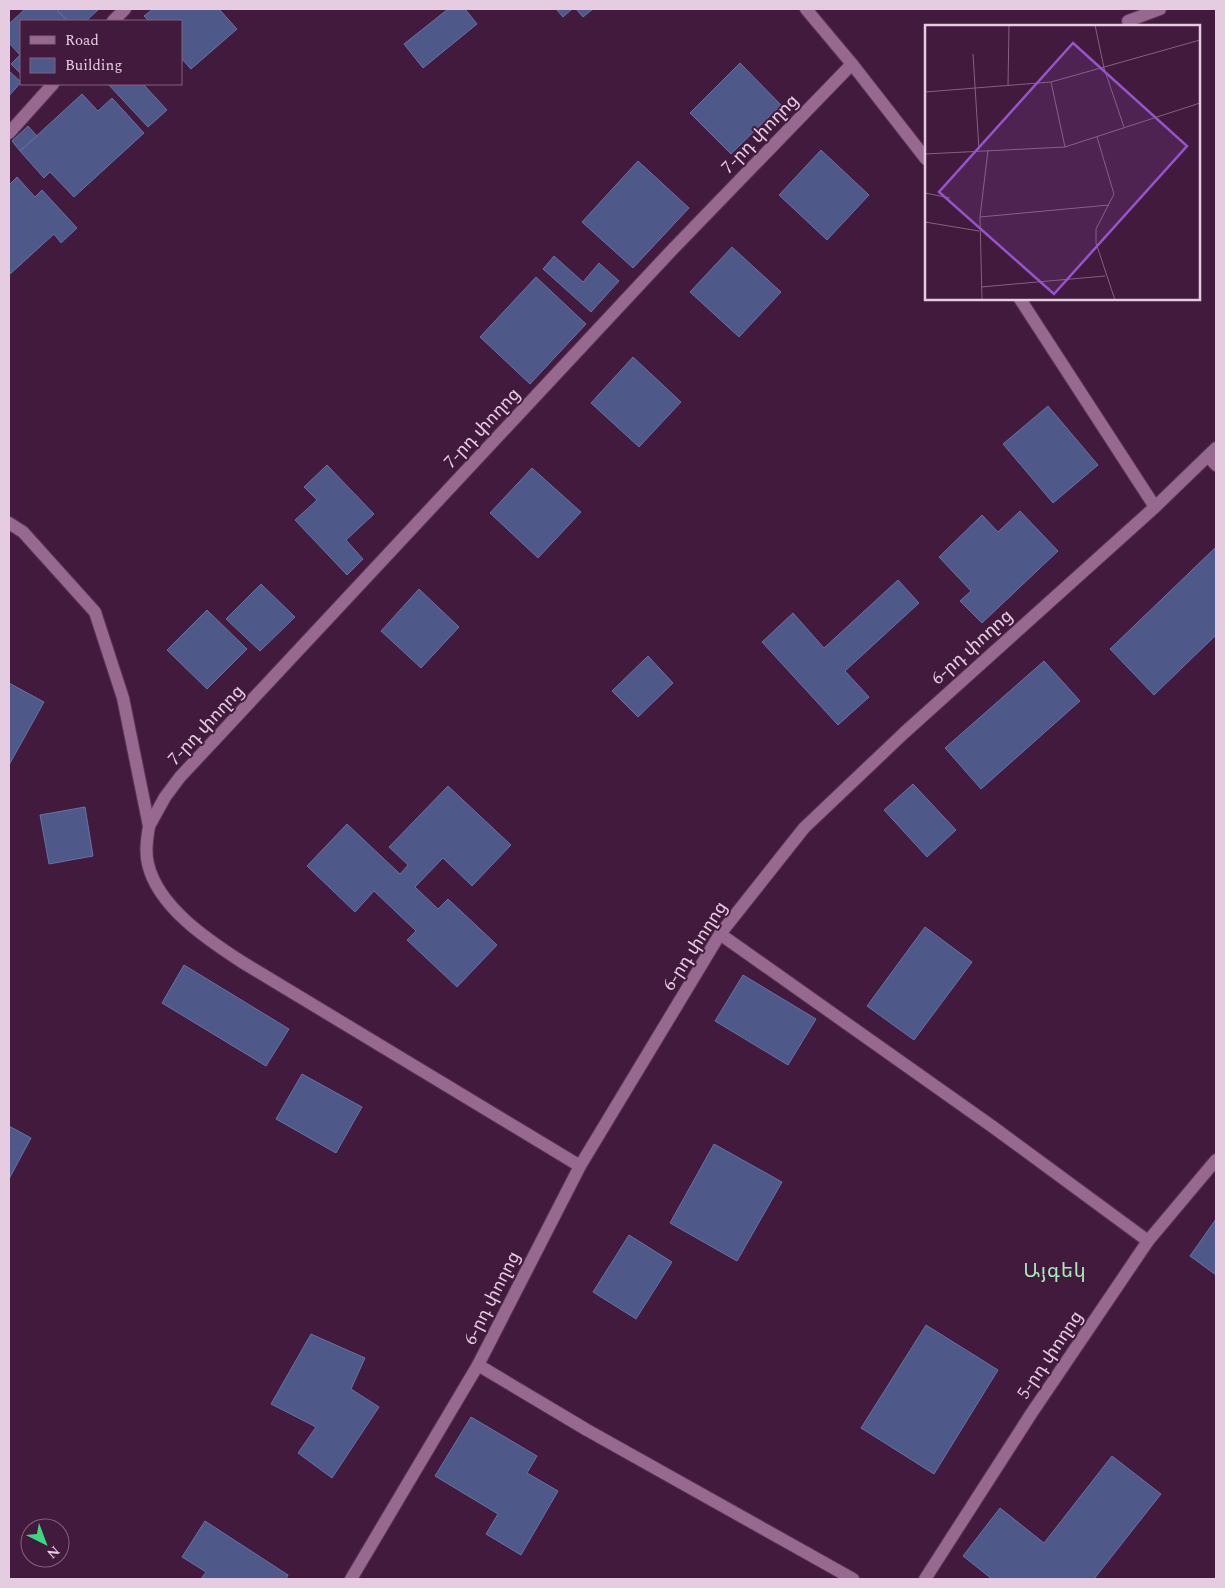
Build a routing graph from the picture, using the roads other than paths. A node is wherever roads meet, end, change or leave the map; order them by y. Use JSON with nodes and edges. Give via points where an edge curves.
{"nodes":[{"id":1,"x":125,"y":9,"type":"edge"},
{"id":2,"x":806,"y":9,"type":"edge"},
{"id":3,"x":1160,"y":9,"type":"edge"},
{"id":4,"x":114,"y":20,"type":"edge"},
{"id":5,"x":1128,"y":21,"type":"dead end"},
{"id":6,"x":852,"y":64,"type":"junction"},
{"id":7,"x":52,"y":85,"type":"edge"},
{"id":8,"x":9,"y":133,"type":"edge"},
{"id":9,"x":925,"y":158,"type":"edge"},
{"id":10,"x":1021,"y":300,"type":"edge"},
{"id":11,"x":1213,"y":456,"type":"edge"},
{"id":12,"x":1155,"y":507,"type":"junction"},
{"id":13,"x":9,"y":523,"type":"edge"},
{"id":14,"x":149,"y":826,"type":"junction"},
{"id":15,"x":720,"y":934,"type":"junction"},
{"id":16,"x":1216,"y":1160,"type":"edge"},
{"id":17,"x":580,"y":1166,"type":"junction"},
{"id":18,"x":1148,"y":1241,"type":"junction"},
{"id":19,"x":478,"y":1365,"type":"junction"},
{"id":20,"x":350,"y":1579,"type":"edge"},
{"id":21,"x":852,"y":1579,"type":"edge"},
{"id":22,"x":925,"y":1579,"type":"edge"}],
"edges":[{"from":1,"to":4,"type":"street"},
{"from":2,"to":6,"type":"street"},
{"from":3,"to":5,"type":"street"},
{"from":6,"to":9,"type":"street"},
{"from":6,"to":14,"type":"street","name":"7-րդ փողոց","via":[[672,250],[180,777]]},
{"from":7,"to":8,"type":"street"},
{"from":10,"to":12,"type":"street"},
{"from":11,"to":12,"type":"street","name":"6-րդ փողոց"},
{"from":12,"to":15,"type":"street","name":"6-րդ փողոց","via":[[904,733],[804,828]]},
{"from":13,"to":14,"type":"street","via":[[23,532],[95,612],[123,698]]},
{"from":14,"to":17,"type":"street","via":[[146,844],[148,864],[156,885],[177,913],[205,938]]},
{"from":15,"to":17,"type":"street","name":"6-րդ փողոց"},
{"from":15,"to":18,"type":"street"},
{"from":16,"to":18,"type":"street","name":"5-րդ փողոց"},
{"from":17,"to":19,"type":"street","name":"6-րդ փողոց"},
{"from":18,"to":22,"type":"street","name":"5-րդ փողոց"},
{"from":19,"to":20,"type":"street","name":"6-րդ փողոց"},
{"from":19,"to":21,"type":"street"}]}
